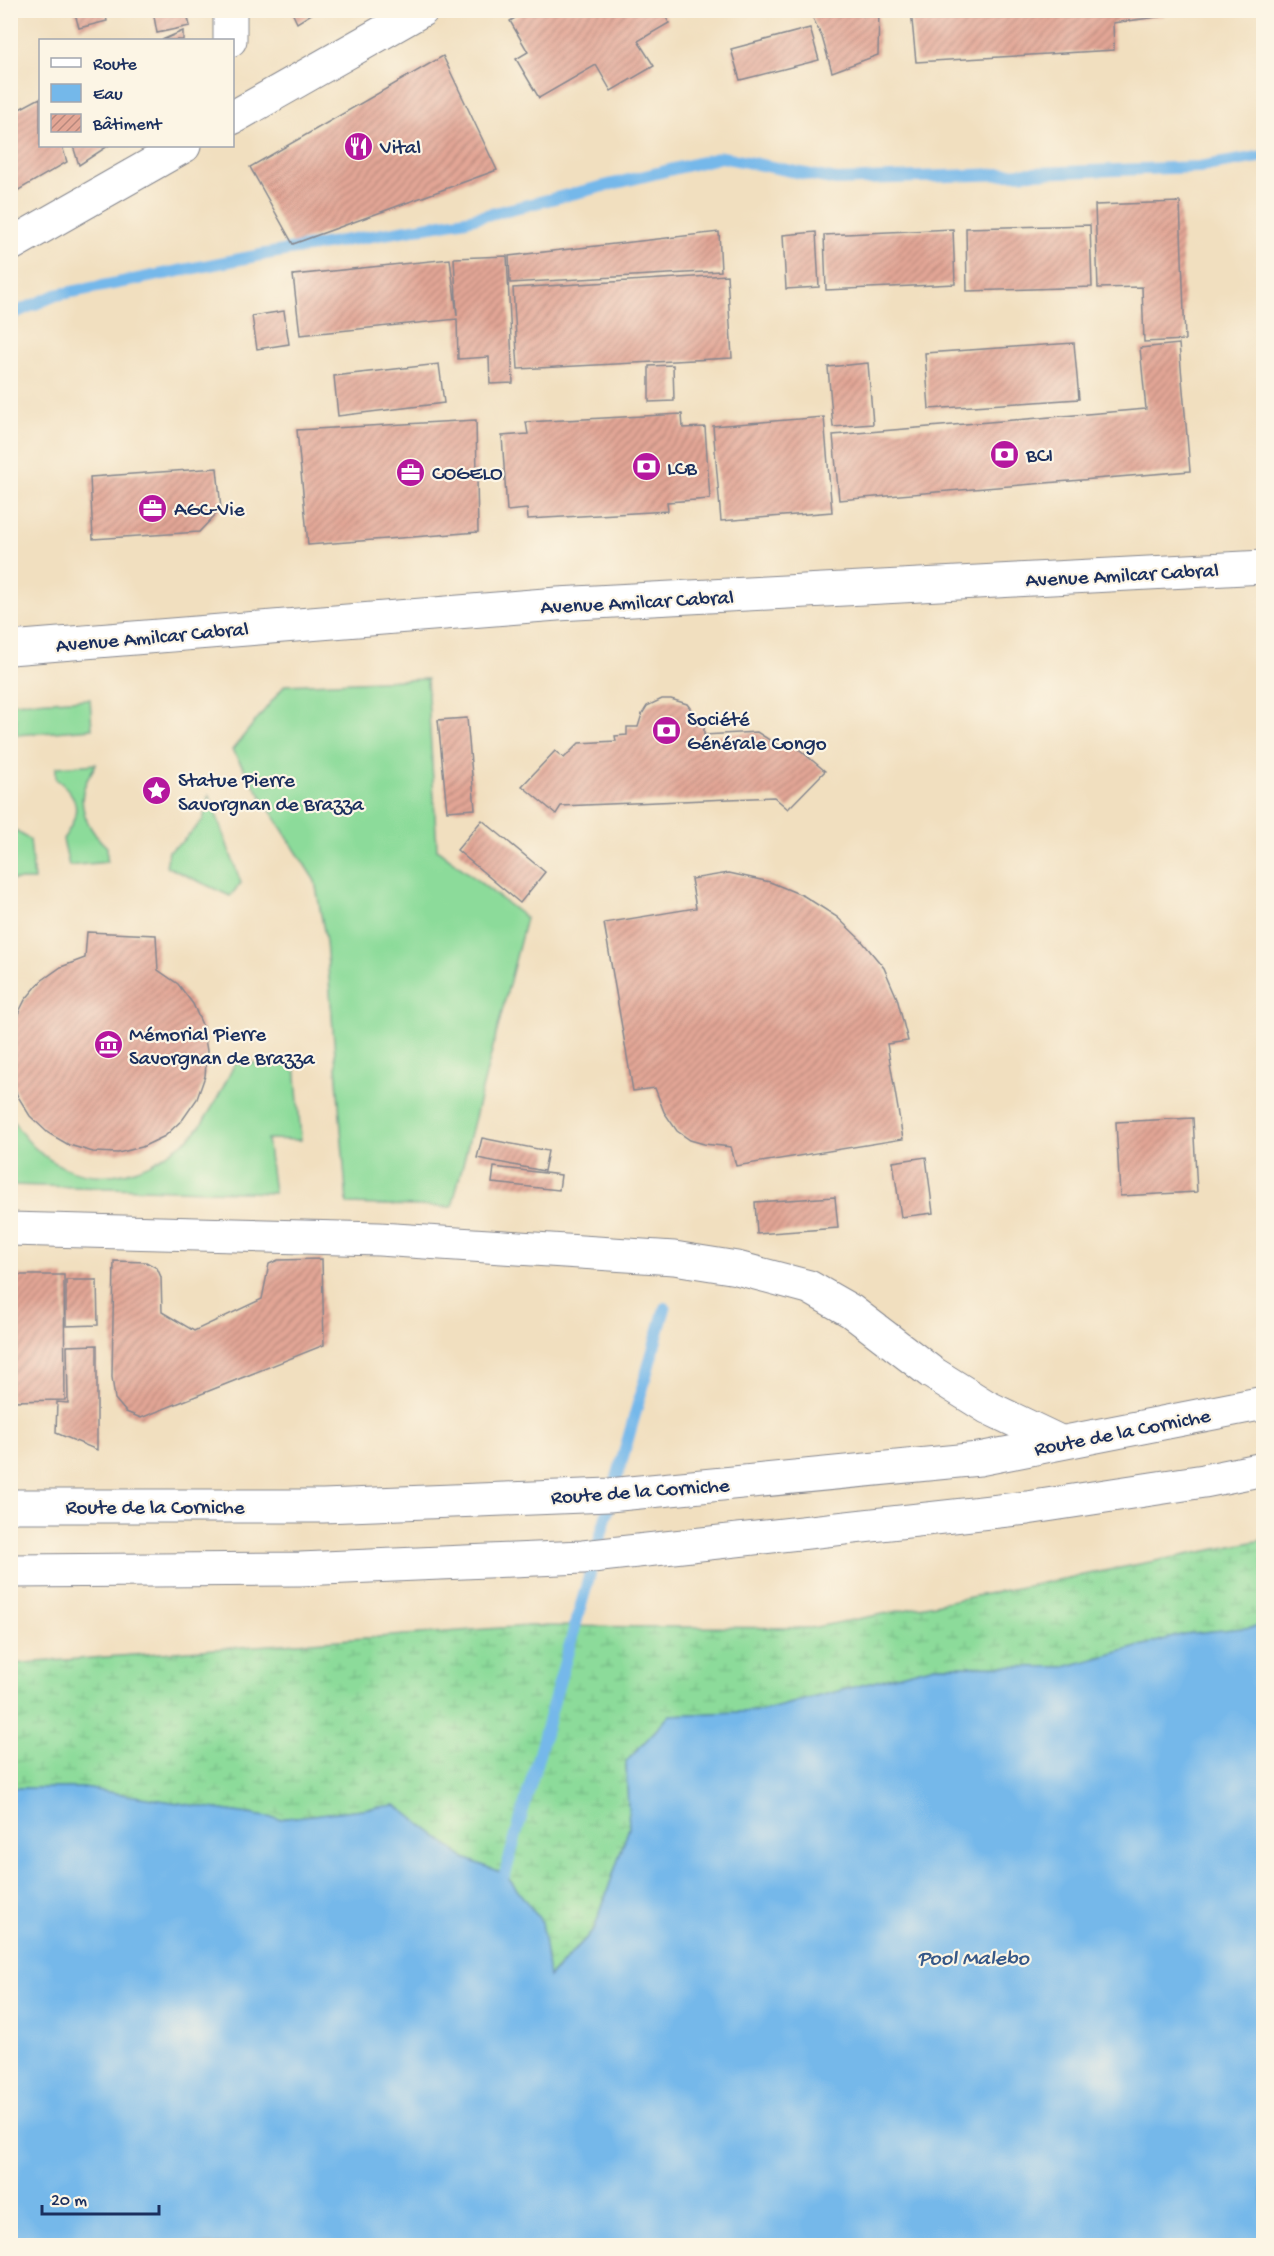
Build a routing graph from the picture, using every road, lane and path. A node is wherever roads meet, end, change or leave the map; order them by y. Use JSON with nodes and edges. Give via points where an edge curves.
{"nodes":[{"id":1,"x":230,"y":10,"type":"edge"},
{"id":2,"x":422,"y":10,"type":"edge"},
{"id":3,"x":230,"y":39,"type":"edge"},
{"id":4,"x":234,"y":117,"type":"edge"},
{"id":5,"x":182,"y":147,"type":"edge"},
{"id":6,"x":10,"y":245,"type":"edge"},
{"id":7,"x":1263,"y":567,"type":"edge"},
{"id":8,"x":10,"y":648,"type":"edge"},
{"id":9,"x":10,"y":1229,"type":"edge"},
{"id":10,"x":1263,"y":1403,"type":"edge"},
{"id":11,"x":1060,"y":1442,"type":"junction"},
{"id":12,"x":1263,"y":1469,"type":"edge"},
{"id":13,"x":10,"y":1506,"type":"edge"},
{"id":14,"x":10,"y":1571,"type":"edge"}],
"edges":[{"from":1,"to":3,"type":"main road"},
{"from":2,"to":4,"type":"main road"},
{"from":5,"to":6,"type":"main road"},
{"from":7,"to":8,"type":"main road","name":"Avenue Amilcar Cabral","via":[[557,604]]},
{"from":9,"to":11,"type":"main road","via":[[379,1239],[674,1258],[737,1268],[809,1287],[851,1311],[940,1378],[987,1407]]},
{"from":10,"to":11,"type":"main road","name":"Route de la Corniche"},
{"from":11,"to":13,"type":"main road","name":"Route de la Corniche","via":[[979,1459],[609,1495],[323,1506]]},
{"from":12,"to":14,"type":"main road","via":[[1027,1509],[583,1557],[300,1569]]}]}
